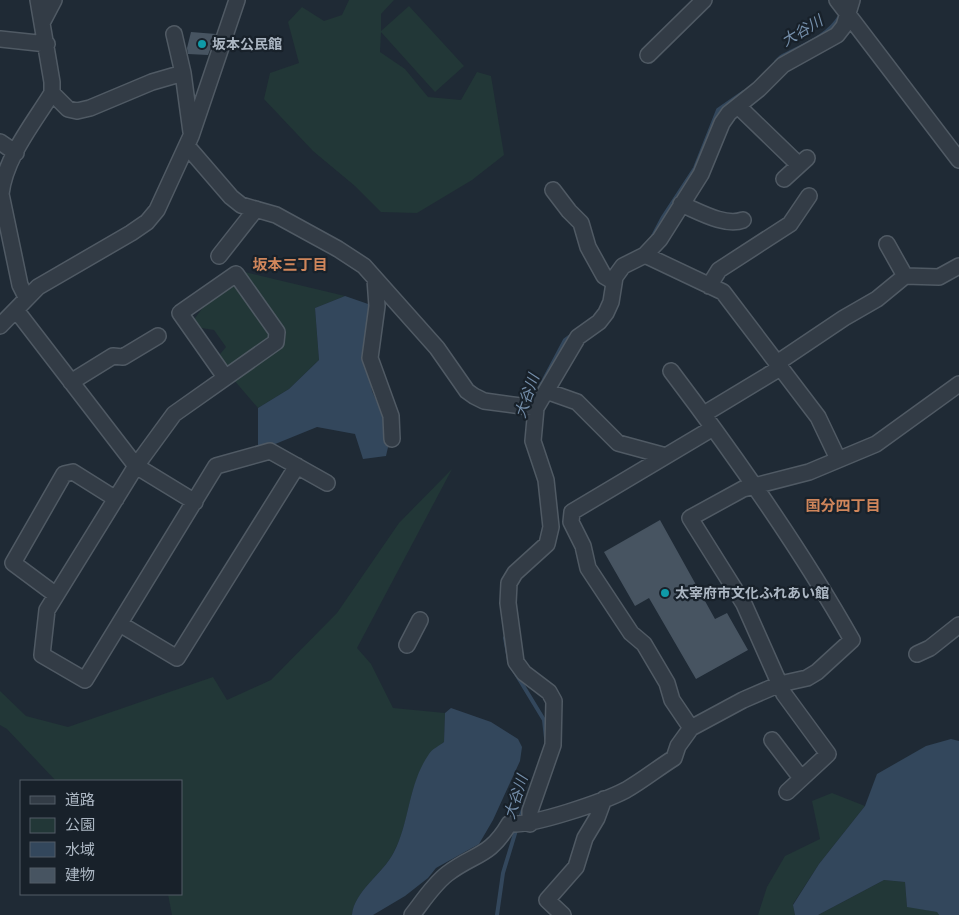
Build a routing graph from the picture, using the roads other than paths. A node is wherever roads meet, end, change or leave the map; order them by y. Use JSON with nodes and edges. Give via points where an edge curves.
{"nodes":[{"id":1,"x":38,"y":0,"type":"edge"},
{"id":2,"x":54,"y":0,"type":"edge"},
{"id":3,"x":237,"y":0,"type":"edge"},
{"id":4,"x":704,"y":0,"type":"edge"},
{"id":5,"x":846,"y":6,"type":"edge"},
{"id":6,"x":43,"y":21,"type":"junction"},
{"id":7,"x":174,"y":34,"type":"dead end"},
{"id":8,"x":0,"y":39,"type":"edge"},
{"id":9,"x":47,"y":44,"type":"junction"},
{"id":10,"x":648,"y":55,"type":"dead end"},
{"id":11,"x":182,"y":73,"type":"junction"},
{"id":12,"x":52,"y":93,"type":"junction"},
{"id":13,"x":738,"y":106,"type":"junction"},
{"id":14,"x":189,"y":141,"type":"junction"},
{"id":15,"x":0,"y":142,"type":"edge"},
{"id":16,"x":16,"y":153,"type":"junction"},
{"id":17,"x":959,"y":160,"type":"edge"},
{"id":18,"x":784,"y":179,"type":"dead end"},
{"id":19,"x":1,"y":182,"type":"edge"},
{"id":20,"x":553,"y":190,"type":"dead end"},
{"id":21,"x":809,"y":196,"type":"dead end"},
{"id":22,"x":680,"y":204,"type":"junction"},
{"id":23,"x":256,"y":209,"type":"junction"},
{"id":24,"x":743,"y":220,"type":"dead end"},
{"id":25,"x":887,"y":244,"type":"dead end"},
{"id":26,"x":645,"y":255,"type":"junction"},
{"id":27,"x":219,"y":256,"type":"dead end"},
{"id":28,"x":959,"y":266,"type":"edge"},
{"id":29,"x":905,"y":276,"type":"junction"},
{"id":30,"x":376,"y":279,"type":"junction"},
{"id":31,"x":614,"y":282,"type":"junction"},
{"id":32,"x":710,"y":286,"type":"junction"},
{"id":33,"x":26,"y":297,"type":"junction"},
{"id":34,"x":16,"y":310,"type":"junction"},
{"id":35,"x":0,"y":326,"type":"edge"},
{"id":36,"x":158,"y":336,"type":"dead end"},
{"id":37,"x":778,"y":366,"type":"junction"},
{"id":38,"x":671,"y":371,"type":"dead end"},
{"id":39,"x":225,"y":378,"type":"junction"},
{"id":40,"x":71,"y":382,"type":"junction"},
{"id":41,"x":959,"y":384,"type":"edge"},
{"id":42,"x":546,"y":390,"type":"junction"},
{"id":43,"x":536,"y":408,"type":"junction"},
{"id":44,"x":704,"y":414,"type":"junction"},
{"id":45,"x":713,"y":428,"type":"junction"},
{"id":46,"x":392,"y":439,"type":"dead end"},
{"id":47,"x":666,"y":456,"type":"junction"},
{"id":48,"x":838,"y":459,"type":"junction"},
{"id":49,"x":136,"y":466,"type":"junction"},
{"id":50,"x":297,"y":466,"type":"junction"},
{"id":51,"x":327,"y":484,"type":"dead end"},
{"id":52,"x":754,"y":485,"type":"junction"},
{"id":53,"x":116,"y":499,"type":"junction"},
{"id":54,"x":194,"y":502,"type":"junction"},
{"id":55,"x":571,"y":522,"type":"junction"},
{"id":56,"x":551,"y":527,"type":"junction"},
{"id":57,"x":56,"y":595,"type":"junction"},
{"id":58,"x":420,"y":620,"type":"dead end"},
{"id":59,"x":120,"y":624,"type":"junction"},
{"id":60,"x":959,"y":625,"type":"edge"},
{"id":61,"x":407,"y":645,"type":"dead end"},
{"id":62,"x":917,"y":654,"type":"dead end"},
{"id":63,"x":780,"y":684,"type":"junction"},
{"id":64,"x":691,"y":728,"type":"junction"},
{"id":65,"x":772,"y":740,"type":"dead end"},
{"id":66,"x":801,"y":778,"type":"junction"},
{"id":67,"x":787,"y":792,"type":"dead end"},
{"id":68,"x":604,"y":800,"type":"junction"},
{"id":69,"x":530,"y":824,"type":"junction"},
{"id":70,"x":412,"y":915,"type":"edge"},
{"id":71,"x":563,"y":915,"type":"edge"}],
"edges":[{"from":1,"to":6,"type":"street"},
{"from":2,"to":6,"type":"street"},
{"from":3,"to":14,"type":"street"},
{"from":4,"to":10,"type":"street"},
{"from":5,"to":13,"type":"street","via":[[837,36],[783,64]]},
{"from":5,"to":17,"type":"street"},
{"from":6,"to":9,"type":"street"},
{"from":7,"to":11,"type":"street"},
{"from":8,"to":9,"type":"street"},
{"from":9,"to":12,"type":"street"},
{"from":11,"to":12,"type":"street","via":[[77,111],[68,108]]},
{"from":11,"to":14,"type":"street"},
{"from":12,"to":16,"type":"street"},
{"from":13,"to":18,"type":"street","via":[[803,162]]},
{"from":13,"to":22,"type":"street","via":[[722,123],[701,174]]},
{"from":14,"to":23,"type":"street","via":[[231,196]]},
{"from":14,"to":33,"type":"street","via":[[162,202],[147,222]]},
{"from":15,"to":16,"type":"street"},
{"from":16,"to":19,"type":"street"},
{"from":19,"to":33,"type":"street","via":[[20,285]]},
{"from":20,"to":31,"type":"street","via":[[581,223],[588,247],[604,276]]},
{"from":21,"to":32,"type":"street","via":[[790,224],[719,270]]},
{"from":22,"to":24,"type":"street","via":[[722,220],[736,223]]},
{"from":22,"to":26,"type":"street","via":[[660,239]]},
{"from":23,"to":27,"type":"street"},
{"from":23,"to":30,"type":"street","via":[[276,215],[338,249],[364,266]]},
{"from":25,"to":29,"type":"street"},
{"from":26,"to":31,"type":"street","via":[[623,266]]},
{"from":26,"to":32,"type":"street"},
{"from":28,"to":29,"type":"street","via":[[939,277]]},
{"from":29,"to":37,"type":"street","via":[[877,299],[844,318]]},
{"from":30,"to":43,"type":"street","via":[[474,396],[484,401]]},
{"from":30,"to":46,"type":"street","via":[[377,306],[370,358],[391,416]]},
{"from":31,"to":42,"type":"street","via":[[606,313],[600,322],[578,338]]},
{"from":32,"to":37,"type":"street","via":[[723,292]]},
{"from":33,"to":34,"type":"street"},
{"from":34,"to":35,"type":"street"},
{"from":34,"to":40,"type":"street"},
{"from":36,"to":40,"type":"street","via":[[123,357],[113,356]]},
{"from":37,"to":44,"type":"street"},
{"from":37,"to":48,"type":"street","via":[[818,417]]},
{"from":38,"to":44,"type":"street"},
{"from":39,"to":39,"type":"street","via":[[276,342],[277,332],[236,274],[180,313]]},
{"from":39,"to":49,"type":"street","via":[[174,414]]},
{"from":40,"to":49,"type":"street"},
{"from":41,"to":48,"type":"street","via":[[883,439]]},
{"from":42,"to":43,"type":"street"},
{"from":42,"to":47,"type":"street","via":[[577,402],[618,443]]},
{"from":43,"to":56,"type":"street","via":[[533,441],[546,480]]},
{"from":44,"to":45,"type":"street"},
{"from":45,"to":47,"type":"street"},
{"from":45,"to":52,"type":"street"},
{"from":47,"to":55,"type":"street","via":[[572,512]]},
{"from":48,"to":52,"type":"street","via":[[808,472]]},
{"from":49,"to":53,"type":"street"},
{"from":49,"to":54,"type":"street"},
{"from":50,"to":51,"type":"street"},
{"from":50,"to":54,"type":"street","via":[[270,452],[216,466]]},
{"from":50,"to":59,"type":"street","via":[[178,658]]},
{"from":52,"to":63,"type":"street","via":[[690,518],[744,604]]},
{"from":52,"to":63,"type":"street","via":[[816,576],[852,640],[817,672],[807,678]]},
{"from":53,"to":57,"type":"street"},
{"from":53,"to":57,"type":"street","via":[[74,472],[64,474],[13,563]]},
{"from":54,"to":59,"type":"street"},
{"from":55,"to":56,"type":"street"},
{"from":55,"to":64,"type":"street","via":[[584,546],[588,568],[631,633],[644,644],[667,683],[672,700]]},
{"from":56,"to":69,"type":"street","via":[[546,544],[514,574],[508,603],[516,662],[524,673],[549,692],[554,701],[553,745],[530,811]]},
{"from":57,"to":59,"type":"street","via":[[47,610],[42,655],[86,680]]},
{"from":58,"to":61,"type":"street"},
{"from":60,"to":62,"type":"street"},
{"from":63,"to":64,"type":"street"},
{"from":63,"to":66,"type":"street","via":[[828,754]]},
{"from":64,"to":68,"type":"street","via":[[674,758]]},
{"from":65,"to":66,"type":"street"},
{"from":66,"to":67,"type":"street"},
{"from":68,"to":69,"type":"street"},
{"from":68,"to":71,"type":"street","via":[[585,838],[576,867],[547,900]]},
{"from":69,"to":70,"type":"street","via":[[509,824],[492,848],[445,875]]}]}
